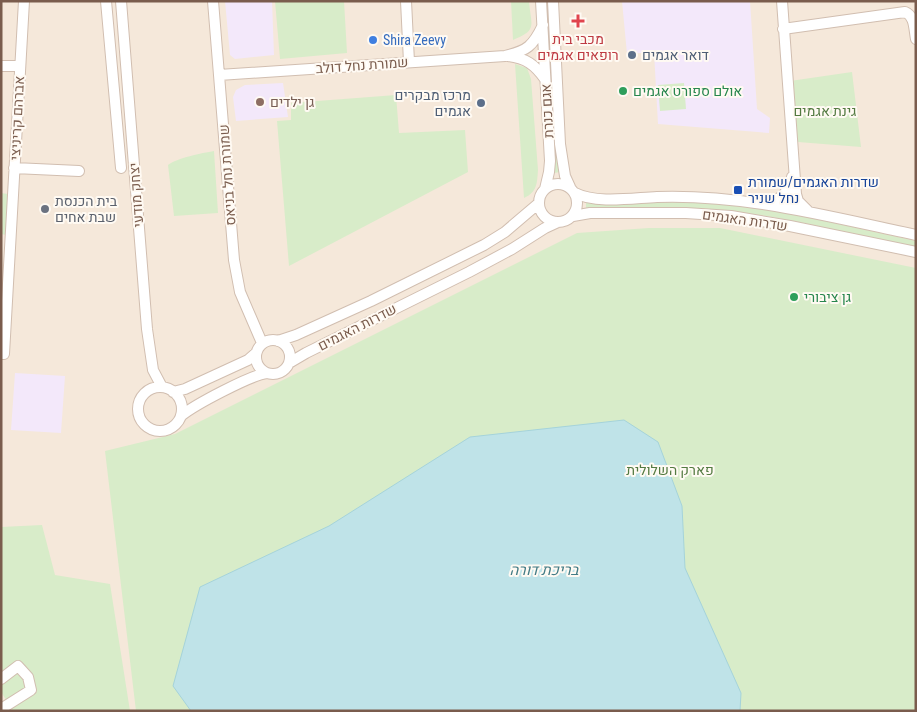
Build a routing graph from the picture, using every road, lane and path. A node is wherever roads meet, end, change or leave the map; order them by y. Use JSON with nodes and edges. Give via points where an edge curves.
{"nodes":[{"id":1,"x":24,"y":1,"type":"edge"},
{"id":2,"x":106,"y":1,"type":"edge"},
{"id":3,"x":121,"y":1,"type":"edge"},
{"id":4,"x":213,"y":1,"type":"edge"},
{"id":5,"x":406,"y":1,"type":"edge"},
{"id":6,"x":541,"y":1,"type":"edge"},
{"id":7,"x":553,"y":1,"type":"edge"},
{"id":8,"x":782,"y":1,"type":"edge"},
{"id":9,"x":543,"y":25,"type":"junction"},
{"id":10,"x":784,"y":29,"type":"junction"},
{"id":11,"x":108,"y":36,"type":"junction"},
{"id":12,"x":916,"y":39,"type":"edge"},
{"id":13,"x":126,"y":49,"type":"junction"},
{"id":14,"x":505,"y":56,"type":"junction"},
{"id":15,"x":409,"y":62,"type":"junction"},
{"id":16,"x":1,"y":66,"type":"edge"},
{"id":17,"x":20,"y":66,"type":"junction"},
{"id":18,"x":219,"y":75,"type":"junction"},
{"id":19,"x":546,"y":79,"type":"junction"},
{"id":20,"x":14,"y":168,"type":"junction"},
{"id":21,"x":121,"y":168,"type":"dead end"},
{"id":22,"x":79,"y":170,"type":"dead end"},
{"id":23,"x":793,"y":171,"type":"junction"},
{"id":24,"x":545,"y":190,"type":"junction"},
{"id":25,"x":572,"y":190,"type":"junction"},
{"id":26,"x":539,"y":203,"type":"junction"},
{"id":27,"x":766,"y":204,"type":"junction"},
{"id":28,"x":809,"y":212,"type":"junction"},
{"id":29,"x":573,"y":216,"type":"junction"},
{"id":30,"x":558,"y":222,"type":"junction"},
{"id":31,"x":916,"y":235,"type":"edge"},
{"id":32,"x":916,"y":252,"type":"edge"},
{"id":33,"x":278,"y":340,"type":"junction"},
{"id":34,"x":262,"y":343,"type":"junction"},
{"id":35,"x":256,"y":353,"type":"junction"},
{"id":36,"x":3,"y":354,"type":"edge"},
{"id":37,"x":289,"y":363,"type":"junction"},
{"id":38,"x":267,"y":373,"type":"junction"},
{"id":39,"x":162,"y":387,"type":"junction"},
{"id":40,"x":173,"y":392,"type":"junction"},
{"id":41,"x":181,"y":416,"type":"junction"},
{"id":42,"x":1,"y":679,"type":"edge"},
{"id":43,"x":1,"y":710,"type":"edge"}],
"edges":[{"from":1,"to":17,"type":"street","name":"אברהם קריניצי"},
{"from":2,"to":11,"type":"street","name":"יצחק מודעי"},
{"from":3,"to":13,"type":"street","name":"יצחק מודעי"},
{"from":4,"to":18,"type":"street","name":"שמורת נחל בניאס"},
{"from":5,"to":15,"type":"street"},
{"from":6,"to":9,"type":"street","name":"אגם כנרת"},
{"from":7,"to":25,"type":"street","name":"אגם כנרת","via":[[560,144],[565,176]]},
{"from":8,"to":10,"type":"street"},
{"from":9,"to":14,"type":"street","name":"שמורת נחל דולב","via":[[530,46]]},
{"from":9,"to":19,"type":"street","name":"אגם כנרת"},
{"from":10,"to":12,"type":"street","via":[[905,12],[912,18]]},
{"from":10,"to":23,"type":"street"},
{"from":11,"to":13,"type":"street"},
{"from":11,"to":21,"type":"street","name":"יצחק מודעי"},
{"from":13,"to":39,"type":"street","name":"יצחק מודעי","via":[[146,321],[154,370]]},
{"from":14,"to":15,"type":"street","name":"שמורת נחל דולב"},
{"from":14,"to":19,"type":"street","name":"שמורת נחל דולב","via":[[529,62]]},
{"from":15,"to":18,"type":"street","name":"שמורת נחל דולב"},
{"from":16,"to":17,"type":"street"},
{"from":17,"to":20,"type":"street","name":"אברהם קריניצי"},
{"from":18,"to":34,"type":"street","name":"שמורת נחל בניאס","via":[[234,260],[242,295]]},
{"from":19,"to":24,"type":"street","name":"אגם כנרת","via":[[550,166]]},
{"from":20,"to":22,"type":"street"},
{"from":20,"to":36,"type":"street","name":"אברהם קריניצי"},
{"from":23,"to":27,"type":"street","via":[[786,193]]},
{"from":23,"to":28,"type":"street","via":[[798,201]]},
{"from":24,"to":25,"type":"street","via":[[558,184]]},
{"from":24,"to":26,"type":"street"},
{"from":25,"to":27,"type":"street","name":"שדרות האגמים","via":[[582,197],[593,198],[694,196]]},
{"from":25,"to":29,"type":"street","via":[[578,205]]},
{"from":26,"to":30,"type":"street","via":[[544,217]]},
{"from":26,"to":33,"type":"street","name":"שדרות האגמים","via":[[484,245],[371,301]]},
{"from":27,"to":28,"type":"street","name":"שדרות האגמים"},
{"from":28,"to":31,"type":"street","name":"שדרות האגמים"},
{"from":29,"to":30,"type":"street"},
{"from":29,"to":32,"type":"street","name":"שדרות האגמים","via":[[686,213],[731,216]]},
{"from":30,"to":37,"type":"street","name":"שדרות האגמים","via":[[512,249]]},
{"from":33,"to":34,"type":"street"},
{"from":33,"to":37,"type":"street","via":[[289,350]]},
{"from":34,"to":35,"type":"street"},
{"from":35,"to":38,"type":"street","via":[[258,366]]},
{"from":35,"to":40,"type":"street","via":[[248,360]]},
{"from":37,"to":38,"type":"street","via":[[283,372]]},
{"from":38,"to":41,"type":"street","via":[[195,406]]},
{"from":39,"to":40,"type":"street"},
{"from":39,"to":41,"type":"street","via":[[154,388],[143,396],[138,409],[143,422],[153,430],[165,431],[176,426]]},
{"from":40,"to":41,"type":"street","via":[[180,399]]},
{"from":42,"to":43,"type":"street","via":[[18,666],[28,677],[31,690]]}]}
